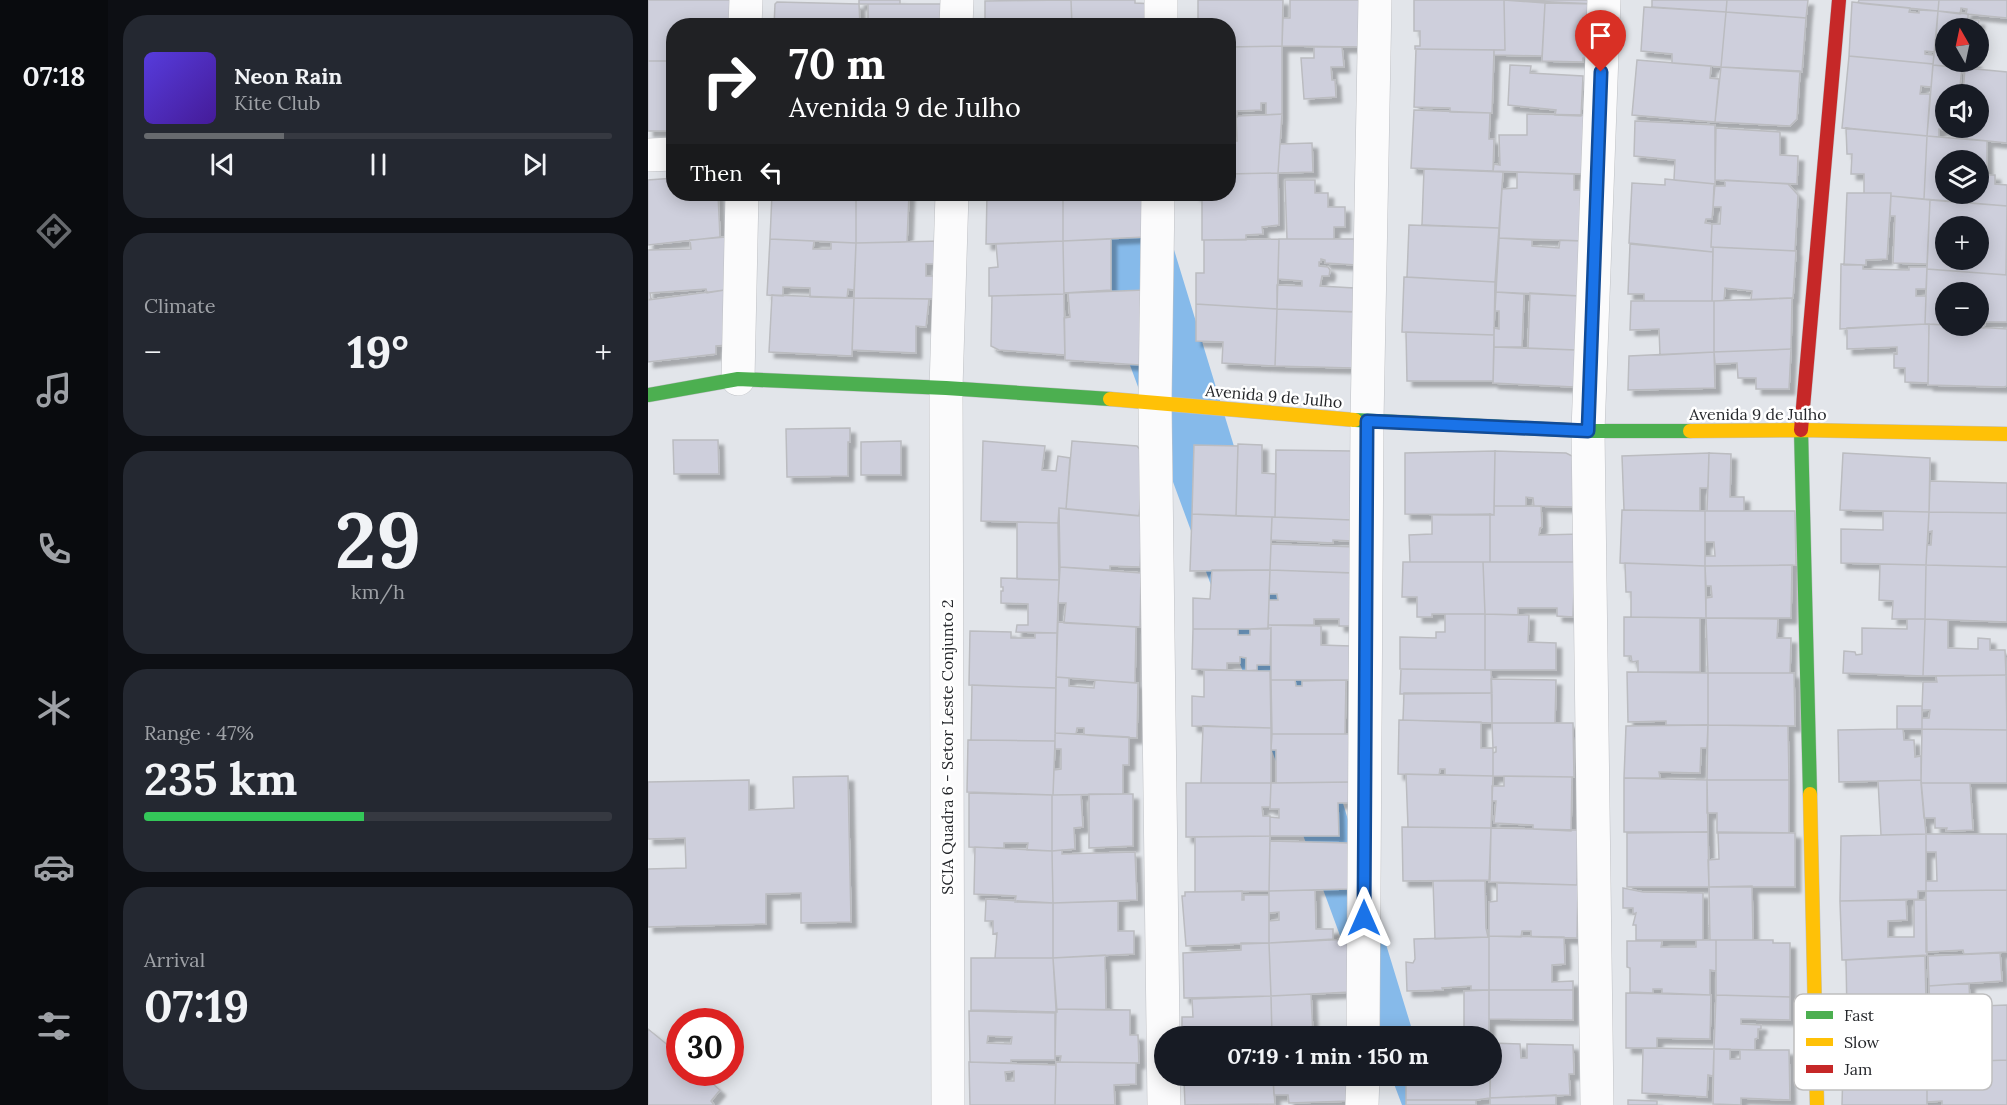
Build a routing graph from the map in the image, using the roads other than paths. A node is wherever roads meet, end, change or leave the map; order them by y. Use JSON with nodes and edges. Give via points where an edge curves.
{"nodes":[{"id":1,"x":746,"y":0,"type":"edge"},
{"id":2,"x":957,"y":0,"type":"edge"},
{"id":3,"x":1161,"y":0,"type":"edge"},
{"id":4,"x":1375,"y":0,"type":"edge"},
{"id":5,"x":1604,"y":0,"type":"edge"},
{"id":6,"x":1839,"y":0,"type":"edge"},
{"id":7,"x":745,"y":18,"type":"edge"},
{"id":8,"x":956,"y":18,"type":"edge"},
{"id":9,"x":1161,"y":18,"type":"edge"},
{"id":10,"x":648,"y":154,"type":"edge"},
{"id":11,"x":666,"y":154,"type":"edge"},
{"id":12,"x":742,"y":201,"type":"edge"},
{"id":13,"x":952,"y":201,"type":"edge"},
{"id":14,"x":1158,"y":201,"type":"edge"},
{"id":15,"x":738,"y":379,"type":"junction"},
{"id":16,"x":946,"y":388,"type":"junction"},
{"id":17,"x":648,"y":394,"type":"edge"},
{"id":18,"x":1155,"y":402,"type":"junction"},
{"id":19,"x":1367,"y":421,"type":"junction"},
{"id":20,"x":1801,"y":430,"type":"junction"},
{"id":21,"x":1588,"y":431,"type":"junction"},
{"id":22,"x":2007,"y":434,"type":"edge"},
{"id":23,"x":1814,"y":994,"type":"edge"},
{"id":24,"x":1363,"y":1026,"type":"edge"},
{"id":25,"x":1363,"y":1086,"type":"edge"},
{"id":26,"x":1817,"y":1090,"type":"edge"},
{"id":27,"x":948,"y":1105,"type":"edge"},
{"id":28,"x":1164,"y":1105,"type":"edge"},
{"id":29,"x":1362,"y":1105,"type":"edge"},
{"id":30,"x":1597,"y":1105,"type":"edge"},
{"id":31,"x":1817,"y":1105,"type":"edge"}],
"edges":[{"from":1,"to":7,"type":"street"},
{"from":2,"to":8,"type":"street"},
{"from":3,"to":9,"type":"street"},
{"from":4,"to":19,"type":"street"},
{"from":5,"to":21,"type":"street"},
{"from":6,"to":20,"type":"street"},
{"from":10,"to":11,"type":"street"},
{"from":12,"to":15,"type":"street"},
{"from":13,"to":16,"type":"street","name":"SCIA Quadra 6 - Setor Leste Conjunto 2"},
{"from":14,"to":18,"type":"street"},
{"from":15,"to":16,"type":"street","name":"Avenida 9 de Julho"},
{"from":15,"to":17,"type":"street","name":"Avenida 9 de Julho"},
{"from":16,"to":18,"type":"street","name":"Avenida 9 de Julho"},
{"from":16,"to":27,"type":"street","name":"SCIA Quadra 6 - Setor Leste Conjunto 2"},
{"from":18,"to":19,"type":"street","name":"Avenida 9 de Julho"},
{"from":18,"to":28,"type":"street"},
{"from":19,"to":21,"type":"street","name":"Avenida 9 de Julho"},
{"from":19,"to":24,"type":"street"},
{"from":20,"to":21,"type":"street","name":"Avenida 9 de Julho"},
{"from":20,"to":22,"type":"street","name":"Avenida 9 de Julho"},
{"from":20,"to":23,"type":"street"},
{"from":21,"to":30,"type":"street"},
{"from":25,"to":29,"type":"street"},
{"from":26,"to":31,"type":"street"}]}
